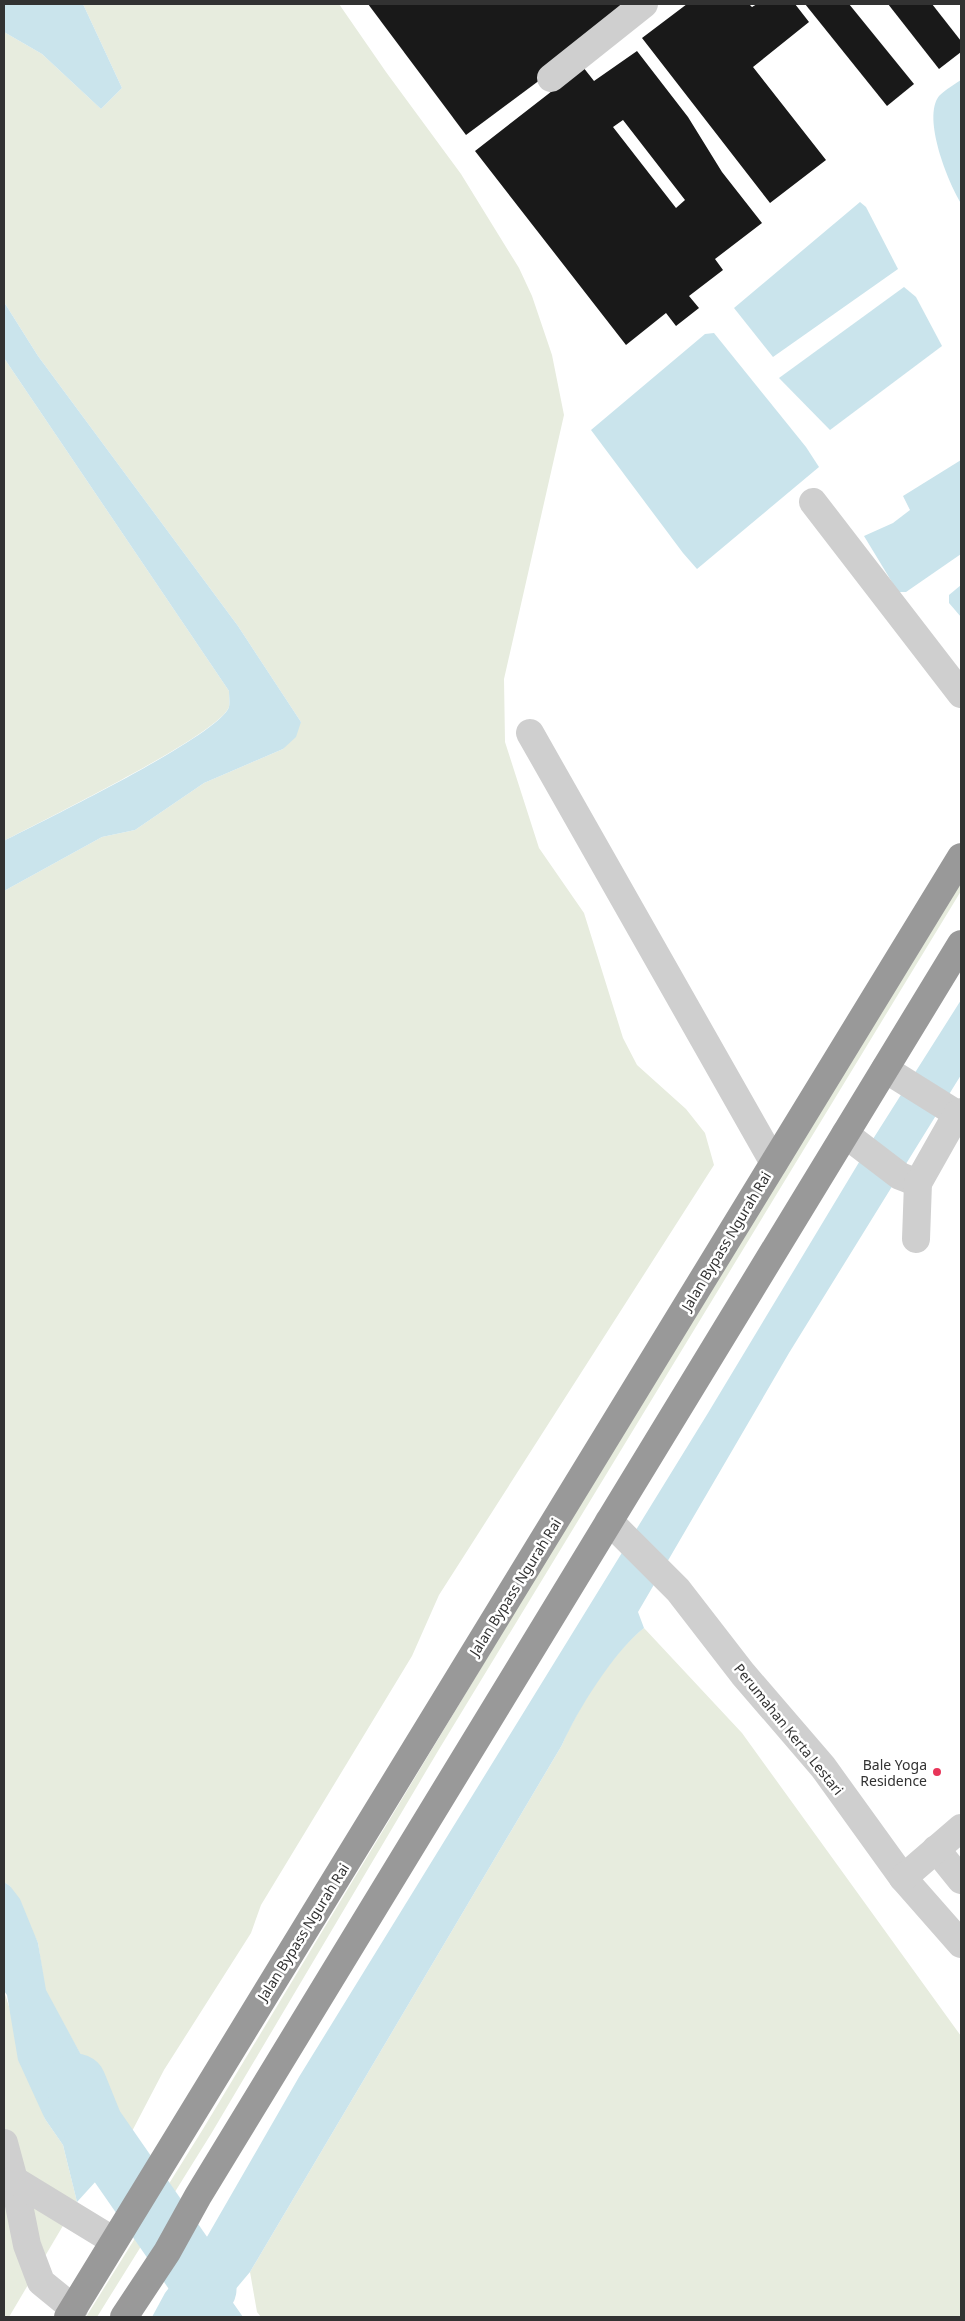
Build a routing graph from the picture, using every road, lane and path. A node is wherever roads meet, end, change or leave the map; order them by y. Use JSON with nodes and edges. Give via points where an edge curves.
{"nodes":[{"id":1,"x":644,"y":4,"type":"edge"},
{"id":2,"x":550,"y":78,"type":"dead end"},
{"id":3,"x":813,"y":502,"type":"dead end"},
{"id":4,"x":961,"y":694,"type":"edge"},
{"id":5,"x":530,"y":733,"type":"dead end"},
{"id":6,"x":961,"y":857,"type":"edge"},
{"id":7,"x":961,"y":944,"type":"edge"},
{"id":8,"x":895,"y":1075,"type":"junction"},
{"id":9,"x":955,"y":1110,"type":"edge"},
{"id":10,"x":851,"y":1138,"type":"junction"},
{"id":11,"x":774,"y":1163,"type":"junction"},
{"id":12,"x":909,"y":1180,"type":"junction"},
{"id":13,"x":916,"y":1239,"type":"dead end"},
{"id":14,"x":609,"y":1522,"type":"junction"},
{"id":15,"x":961,"y":1828,"type":"edge"},
{"id":16,"x":936,"y":1848,"type":"junction"},
{"id":17,"x":903,"y":1878,"type":"junction"},
{"id":18,"x":961,"y":1880,"type":"edge"},
{"id":19,"x":961,"y":1944,"type":"edge"},
{"id":20,"x":4,"y":2143,"type":"edge"},
{"id":21,"x":14,"y":2180,"type":"junction"},
{"id":22,"x":118,"y":2235,"type":"junction"},
{"id":23,"x":71,"y":2313,"type":"edge"},
{"id":24,"x":124,"y":2317,"type":"edge"}],
"edges":[{"from":1,"to":2,"type":"street"},
{"from":3,"to":4,"type":"street"},
{"from":5,"to":11,"type":"street"},
{"from":6,"to":11,"type":"highway","name":"Jalan Bypass Ngurah Rai"},
{"from":7,"to":8,"type":"highway"},
{"from":8,"to":9,"type":"street"},
{"from":8,"to":10,"type":"highway"},
{"from":9,"to":12,"type":"street"},
{"from":10,"to":12,"type":"street"},
{"from":10,"to":14,"type":"highway"},
{"from":11,"to":22,"type":"highway","name":"Jalan Bypass Ngurah Rai"},
{"from":12,"to":13,"type":"street"},
{"from":14,"to":17,"type":"street","name":"Perumahan Kerta Lestari","via":[[678,1590],[743,1674],[824,1767]]},
{"from":14,"to":24,"type":"highway","via":[[167,2252]]},
{"from":15,"to":16,"type":"street"},
{"from":16,"to":17,"type":"street"},
{"from":16,"to":18,"type":"street"},
{"from":17,"to":19,"type":"street","name":"Perumahan Kerta Lestari"},
{"from":20,"to":21,"type":"street"},
{"from":21,"to":22,"type":"street"},
{"from":21,"to":23,"type":"street","via":[[27,2245],[41,2282]]},
{"from":22,"to":23,"type":"highway","name":"Jalan Bypass Ngurah Rai"}]}
